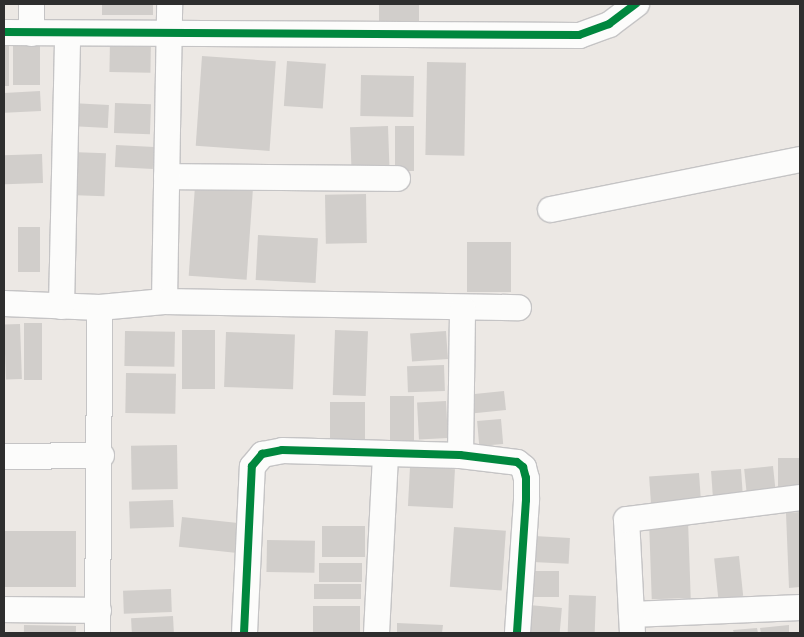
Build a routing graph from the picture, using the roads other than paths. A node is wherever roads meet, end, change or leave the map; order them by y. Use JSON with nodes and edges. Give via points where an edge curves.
{"nodes":[{"id":1,"x":31,"y":4,"type":"edge"},
{"id":2,"x":169,"y":4,"type":"edge"},
{"id":3,"x":636,"y":4,"type":"edge"},
{"id":4,"x":168,"y":31,"type":"junction"},
{"id":5,"x":4,"y":32,"type":"edge"},
{"id":6,"x":31,"y":33,"type":"junction"},
{"id":7,"x":67,"y":34,"type":"junction"},
{"id":8,"x":800,"y":158,"type":"edge"},
{"id":9,"x":166,"y":176,"type":"junction"},
{"id":10,"x":397,"y":178,"type":"dead end"},
{"id":11,"x":550,"y":209,"type":"dead end"},
{"id":12,"x":164,"y":301,"type":"junction"},
{"id":13,"x":4,"y":303,"type":"edge"},
{"id":14,"x":61,"y":306,"type":"junction"},
{"id":15,"x":99,"y":307,"type":"junction"},
{"id":16,"x":518,"y":307,"type":"dead end"},
{"id":17,"x":462,"y":308,"type":"junction"},
{"id":18,"x":101,"y":455,"type":"junction"},
{"id":19,"x":385,"y":455,"type":"junction"},
{"id":20,"x":460,"y":455,"type":"junction"},
{"id":21,"x":4,"y":456,"type":"edge"},
{"id":22,"x":800,"y":498,"type":"edge"},
{"id":23,"x":800,"y":607,"type":"edge"},
{"id":24,"x":4,"y":609,"type":"edge"},
{"id":25,"x":98,"y":622,"type":"edge"},
{"id":26,"x":631,"y":624,"type":"edge"},
{"id":27,"x":244,"y":633,"type":"edge"},
{"id":28,"x":376,"y":633,"type":"edge"},
{"id":29,"x":518,"y":633,"type":"edge"}],
"edges":[{"from":1,"to":6,"type":"street"},
{"from":2,"to":4,"type":"street"},
{"from":3,"to":4,"type":"street","via":[[609,24],[579,34]]},
{"from":4,"to":7,"type":"street"},
{"from":4,"to":9,"type":"street"},
{"from":5,"to":6,"type":"street"},
{"from":6,"to":7,"type":"street"},
{"from":7,"to":14,"type":"street"},
{"from":8,"to":11,"type":"street"},
{"from":9,"to":10,"type":"street"},
{"from":9,"to":12,"type":"street"},
{"from":12,"to":15,"type":"street"},
{"from":12,"to":17,"type":"street"},
{"from":13,"to":14,"type":"street"},
{"from":14,"to":15,"type":"street"},
{"from":15,"to":18,"type":"street"},
{"from":16,"to":17,"type":"street"},
{"from":17,"to":20,"type":"street"},
{"from":18,"to":21,"type":"street"},
{"from":18,"to":25,"type":"street"},
{"from":19,"to":20,"type":"street"},
{"from":19,"to":27,"type":"street","via":[[282,450],[262,454],[252,466]]},
{"from":19,"to":28,"type":"street"},
{"from":20,"to":29,"type":"street","via":[[517,462],[523,467],[526,517]]},
{"from":22,"to":26,"type":"street","via":[[626,519]]},
{"from":23,"to":26,"type":"street"},
{"from":24,"to":25,"type":"street"}]}
